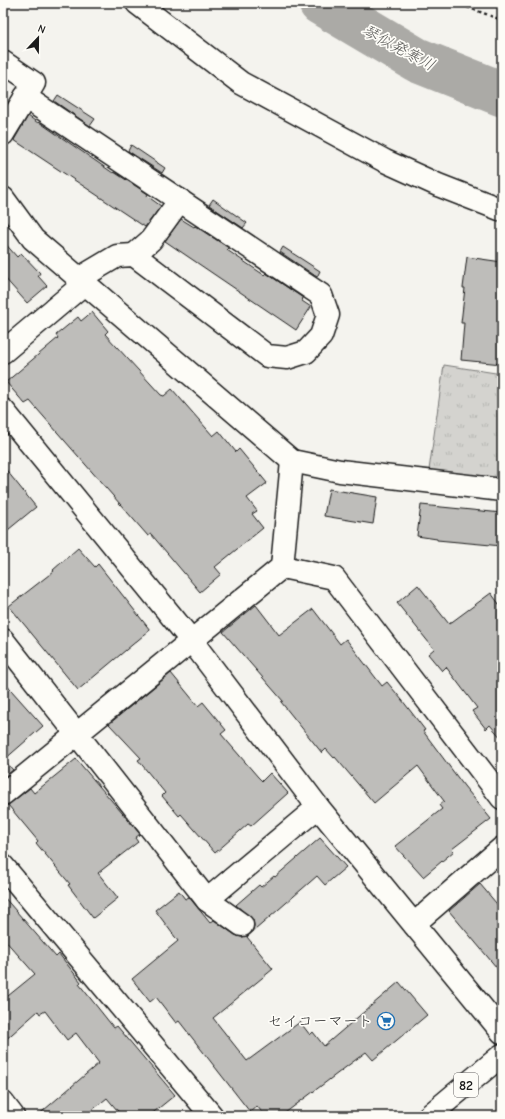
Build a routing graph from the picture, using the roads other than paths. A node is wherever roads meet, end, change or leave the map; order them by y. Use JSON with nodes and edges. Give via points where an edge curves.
{"nodes":[{"id":1,"x":138,"y":3,"type":"edge"},
{"id":2,"x":3,"y":62,"type":"edge"},
{"id":3,"x":25,"y":97,"type":"junction"},
{"id":4,"x":3,"y":134,"type":"edge"},
{"id":5,"x":3,"y":198,"type":"edge"},
{"id":6,"x":180,"y":200,"type":"junction"},
{"id":7,"x":502,"y":210,"type":"edge"},
{"id":8,"x":134,"y":255,"type":"junction"},
{"id":9,"x":82,"y":281,"type":"junction"},
{"id":10,"x":3,"y":352,"type":"edge"},
{"id":11,"x":3,"y":410,"type":"edge"},
{"id":12,"x":292,"y":461,"type":"junction"},
{"id":13,"x":502,"y":490,"type":"edge"},
{"id":14,"x":282,"y":567,"type":"junction"},
{"id":15,"x":3,"y":640,"type":"edge"},
{"id":16,"x":191,"y":640,"type":"junction"},
{"id":17,"x":77,"y":734,"type":"junction"},
{"id":18,"x":3,"y":794,"type":"edge"},
{"id":19,"x":502,"y":798,"type":"edge"},
{"id":20,"x":318,"y":806,"type":"junction"},
{"id":21,"x":502,"y":848,"type":"edge"},
{"id":22,"x":3,"y":866,"type":"edge"},
{"id":23,"x":207,"y":900,"type":"junction"},
{"id":24,"x":414,"y":924,"type":"junction"},
{"id":25,"x":242,"y":925,"type":"dead end"},
{"id":26,"x":502,"y":1032,"type":"edge"},
{"id":27,"x":502,"y":1055,"type":"edge"},
{"id":28,"x":3,"y":1103,"type":"edge"},
{"id":29,"x":13,"y":1116,"type":"edge"},
{"id":30,"x":212,"y":1116,"type":"edge"},
{"id":31,"x":429,"y":1116,"type":"edge"}],
"edges":[{"from":1,"to":7,"type":"street","via":[[241,83],[385,161]]},
{"from":2,"to":3,"type":"street","via":[[34,82]]},
{"from":3,"to":4,"type":"street"},
{"from":3,"to":6,"type":"street"},
{"from":5,"to":9,"type":"street","via":[[34,239]]},
{"from":6,"to":8,"type":"street","via":[[151,240]]},
{"from":6,"to":8,"type":"street","via":[[321,295],[328,314],[321,336],[306,352],[287,358],[267,356]]},
{"from":8,"to":9,"type":"street","via":[[116,256]]},
{"from":9,"to":10,"type":"street"},
{"from":9,"to":12,"type":"street"},
{"from":11,"to":16,"type":"street"},
{"from":12,"to":13,"type":"street","via":[[340,471]]},
{"from":12,"to":14,"type":"street"},
{"from":14,"to":16,"type":"street"},
{"from":14,"to":19,"type":"street","via":[[334,578]]},
{"from":15,"to":17,"type":"street"},
{"from":16,"to":17,"type":"street"},
{"from":16,"to":20,"type":"street"},
{"from":17,"to":18,"type":"street"},
{"from":17,"to":23,"type":"street"},
{"from":20,"to":23,"type":"street"},
{"from":20,"to":24,"type":"street"},
{"from":21,"to":24,"type":"street"},
{"from":22,"to":30,"type":"street"},
{"from":23,"to":25,"type":"street"},
{"from":24,"to":26,"type":"street"},
{"from":27,"to":31,"type":"street","number":"82"},
{"from":28,"to":29,"type":"street"}]}
